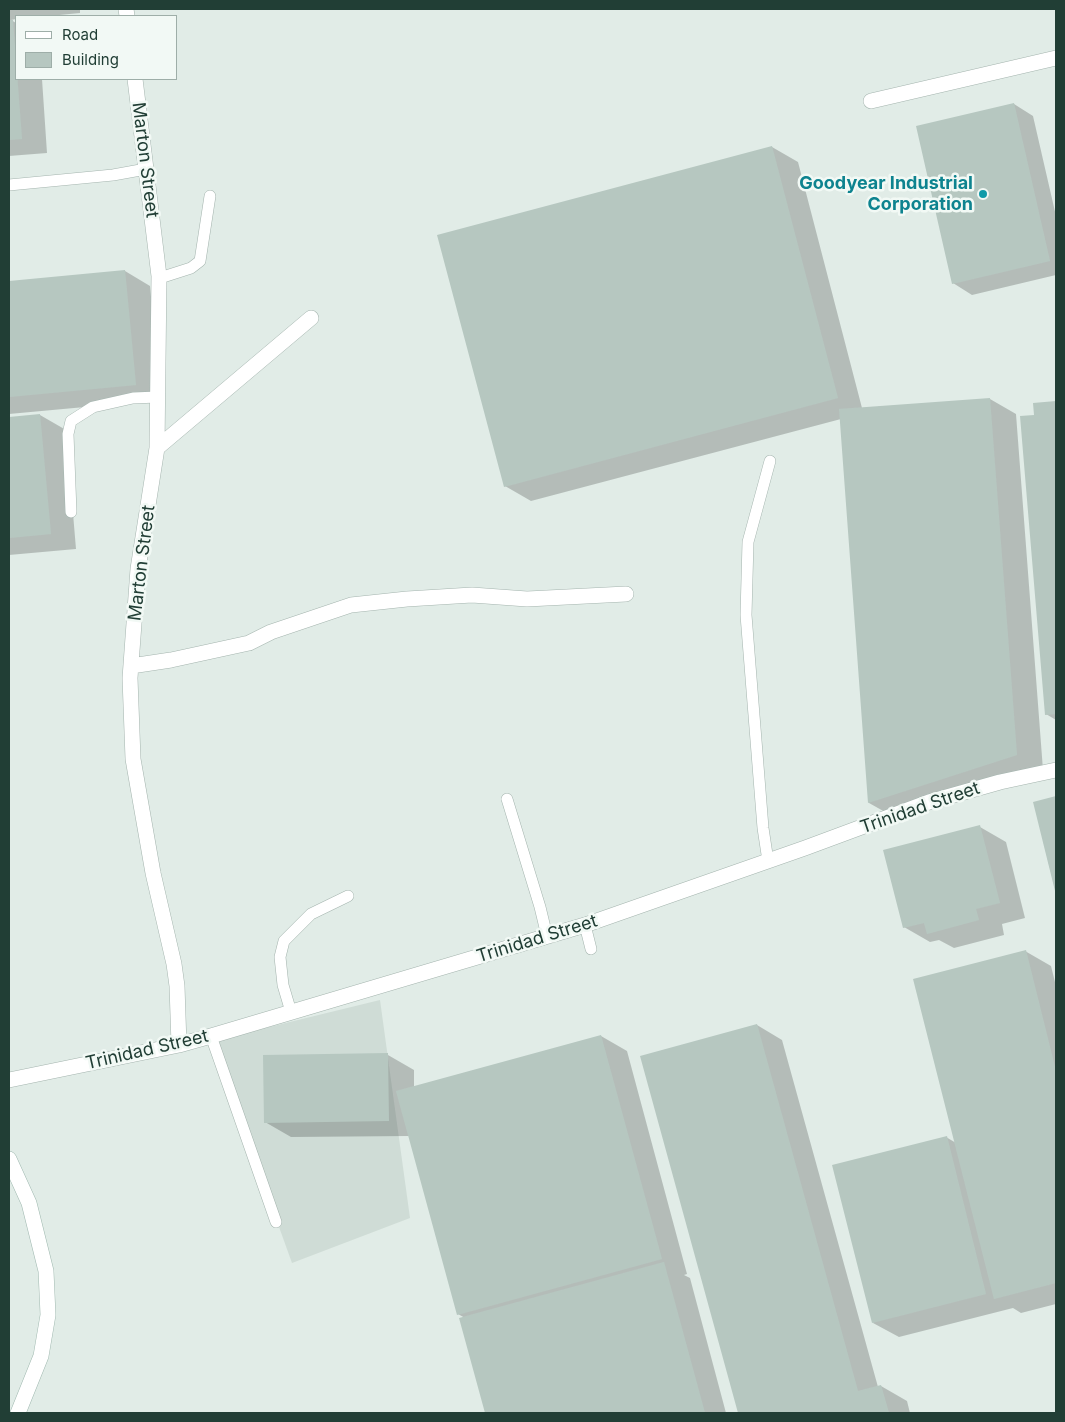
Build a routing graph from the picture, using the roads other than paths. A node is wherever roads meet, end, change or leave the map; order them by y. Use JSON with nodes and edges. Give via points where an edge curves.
{"nodes":[{"id":1,"x":1056,"y":58,"type":"edge"},
{"id":2,"x":135,"y":80,"type":"edge"},
{"id":3,"x":871,"y":101,"type":"dead end"},
{"id":4,"x":146,"y":169,"type":"junction"},
{"id":5,"x":9,"y":185,"type":"edge"},
{"id":6,"x":210,"y":196,"type":"dead end"},
{"id":7,"x":159,"y":276,"type":"junction"},
{"id":8,"x":311,"y":318,"type":"dead end"},
{"id":9,"x":158,"y":397,"type":"junction"},
{"id":10,"x":157,"y":448,"type":"junction"},
{"id":11,"x":770,"y":460,"type":"dead end"},
{"id":12,"x":71,"y":512,"type":"dead end"},
{"id":13,"x":626,"y":594,"type":"dead end"},
{"id":14,"x":131,"y":666,"type":"junction"},
{"id":15,"x":1056,"y":770,"type":"edge"},
{"id":16,"x":507,"y":799,"type":"dead end"},
{"id":17,"x":768,"y":861,"type":"junction"},
{"id":18,"x":348,"y":896,"type":"dead end"},
{"id":19,"x":584,"y":925,"type":"junction"},
{"id":20,"x":547,"y":936,"type":"junction"},
{"id":21,"x":591,"y":949,"type":"dead end"},
{"id":22,"x":290,"y":1012,"type":"junction"},
{"id":23,"x":211,"y":1036,"type":"junction"},
{"id":24,"x":179,"y":1045,"type":"junction"},
{"id":25,"x":9,"y":1080,"type":"edge"},
{"id":26,"x":9,"y":1159,"type":"edge"},
{"id":27,"x":276,"y":1222,"type":"dead end"},
{"id":28,"x":18,"y":1413,"type":"edge"}],
"edges":[{"from":1,"to":3,"type":"street"},
{"from":2,"to":4,"type":"street","name":"Marton Street"},
{"from":4,"to":5,"type":"lane"},
{"from":4,"to":7,"type":"street","name":"Marton Street"},
{"from":6,"to":7,"type":"lane","via":[[200,261],[191,268]]},
{"from":7,"to":9,"type":"street","name":"Marton Street"},
{"from":8,"to":10,"type":"street"},
{"from":9,"to":10,"type":"street","name":"Marton Street"},
{"from":9,"to":12,"type":"lane","via":[[134,398],[93,407],[71,421],[68,434]]},
{"from":10,"to":14,"type":"street","name":"Marton Street","via":[[138,569]]},
{"from":11,"to":17,"type":"lane","via":[[748,542],[746,615]]},
{"from":13,"to":14,"type":"street","via":[[528,599],[472,596],[351,605],[248,642]]},
{"from":14,"to":24,"type":"street","name":"Marton Street","via":[[133,759],[174,964]]},
{"from":15,"to":17,"type":"street","name":"Trinidad Street","via":[[929,802]]},
{"from":16,"to":20,"type":"lane"},
{"from":17,"to":19,"type":"street","name":"Trinidad Street"},
{"from":18,"to":22,"type":"lane","via":[[311,914],[284,941],[280,957]]},
{"from":19,"to":20,"type":"street","name":"Trinidad Street"},
{"from":19,"to":21,"type":"lane"},
{"from":20,"to":22,"type":"street","name":"Trinidad Street"},
{"from":22,"to":23,"type":"street","name":"Trinidad Street"},
{"from":23,"to":24,"type":"street","name":"Trinidad Street"},
{"from":23,"to":27,"type":"lane"},
{"from":24,"to":25,"type":"street","name":"Trinidad Street"},
{"from":26,"to":28,"type":"street","via":[[29,1203],[44,1263],[48,1315],[41,1356]]}]}
